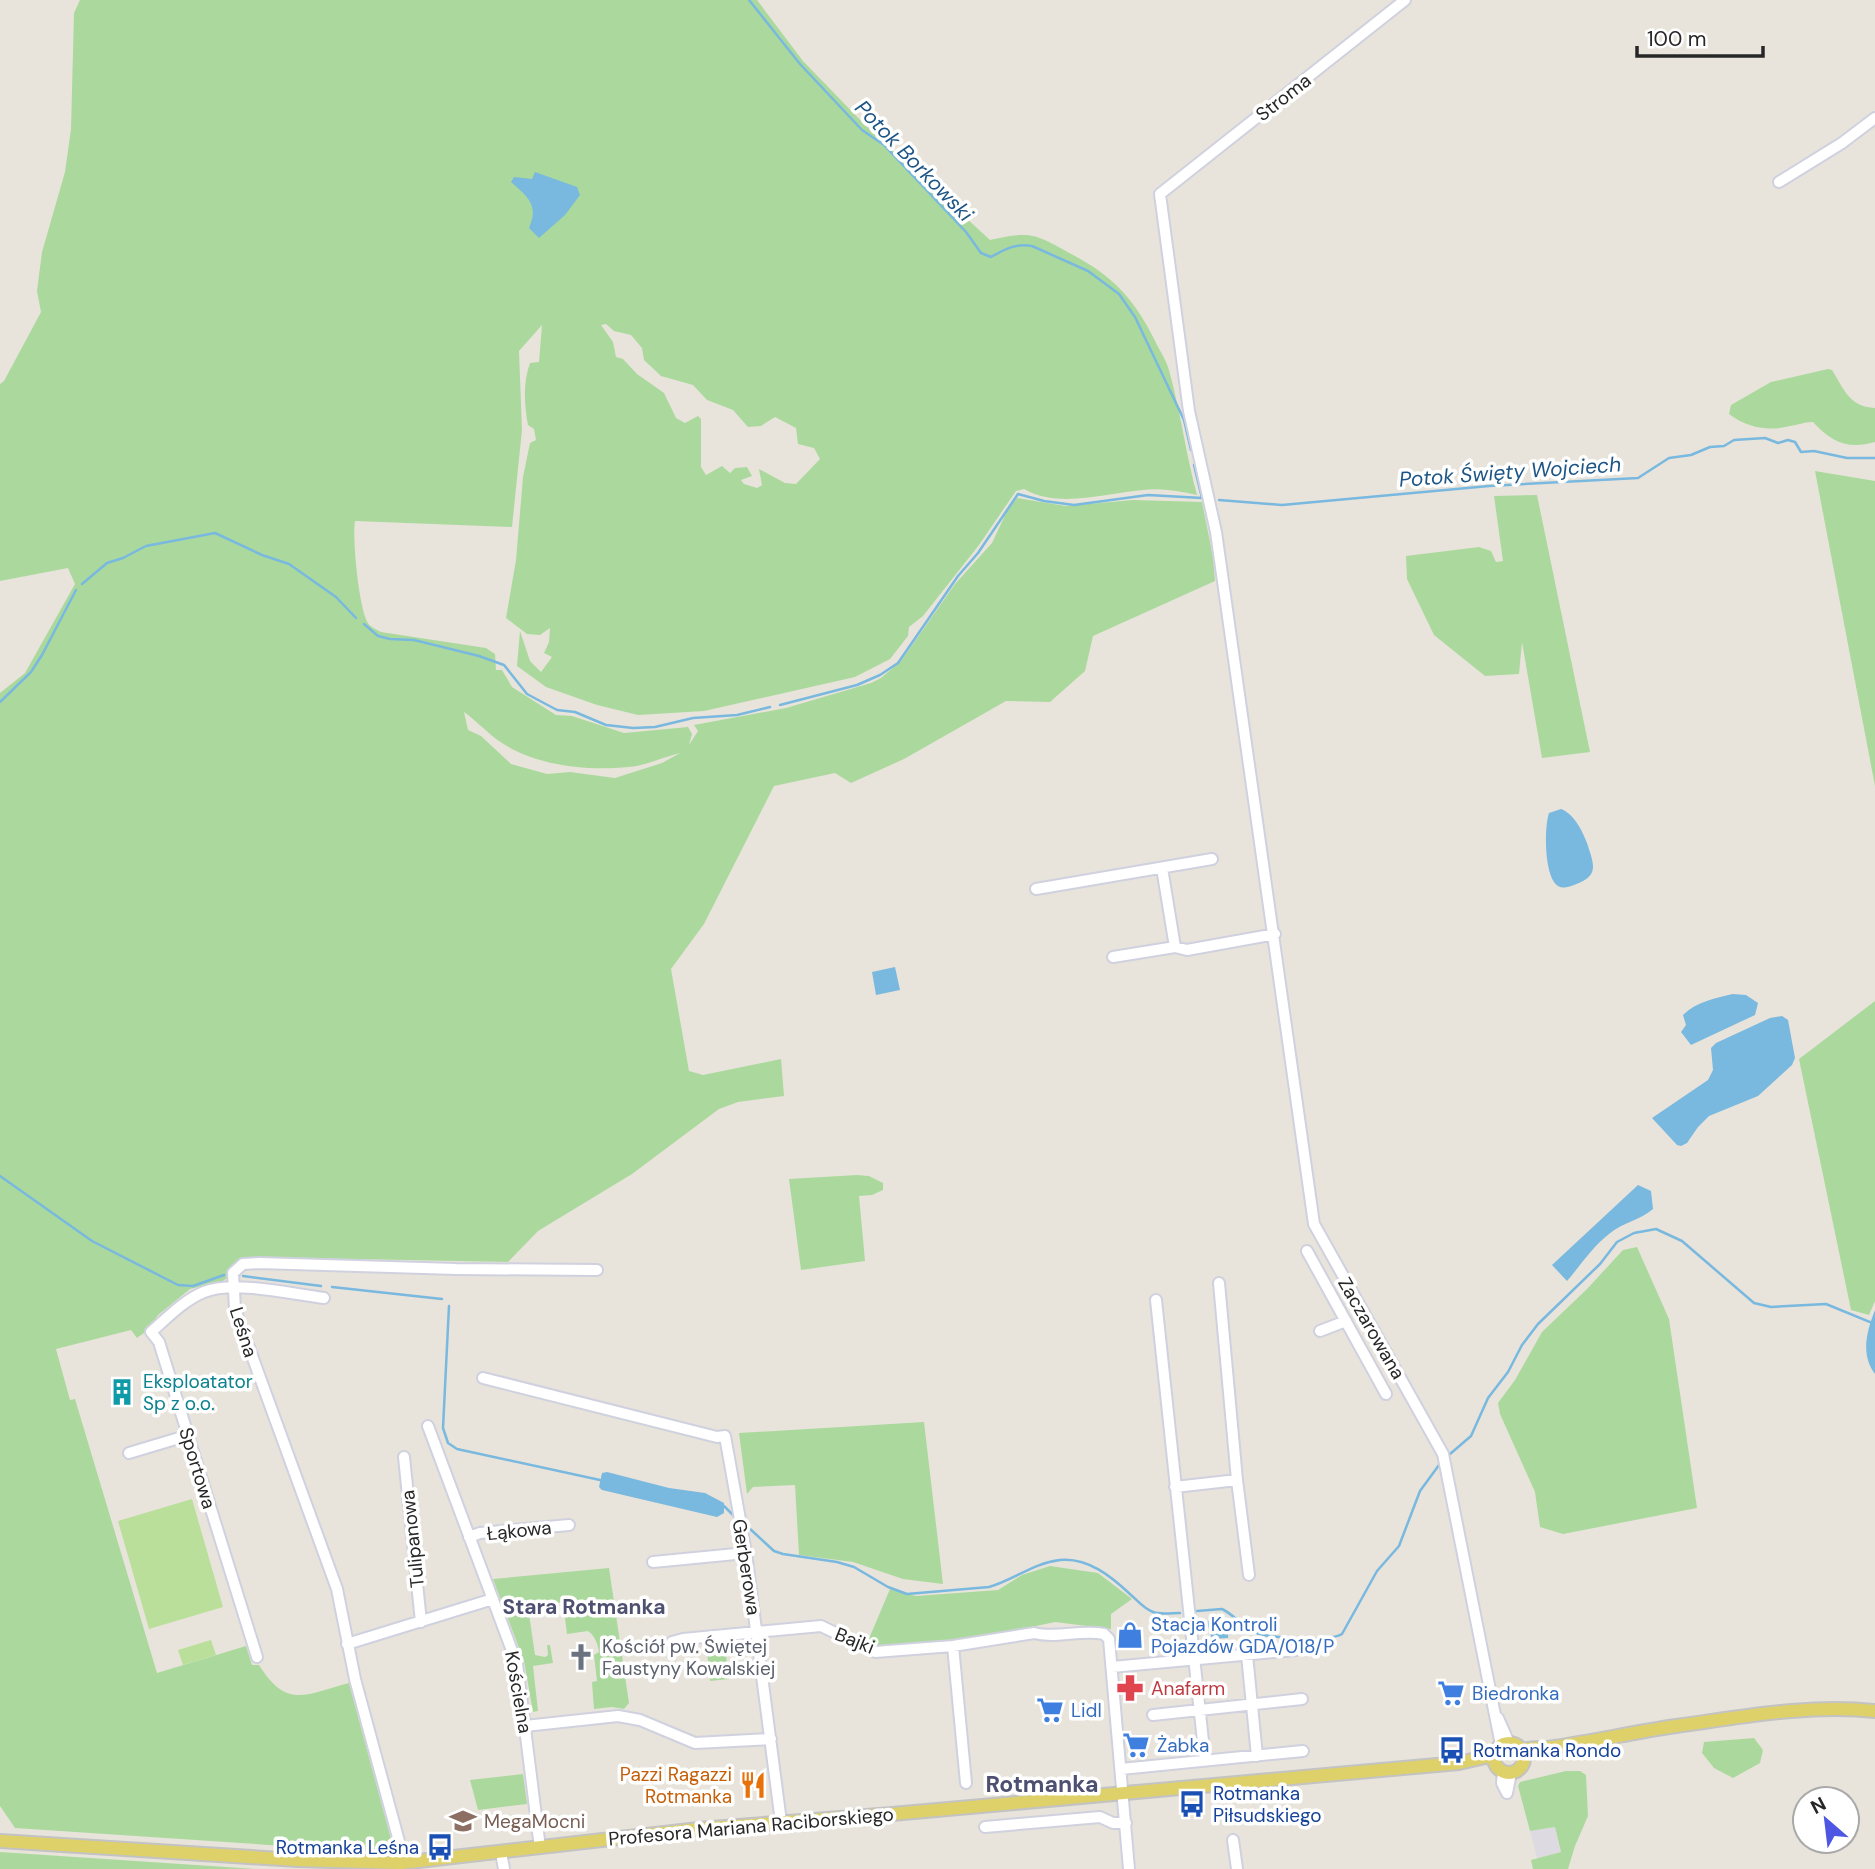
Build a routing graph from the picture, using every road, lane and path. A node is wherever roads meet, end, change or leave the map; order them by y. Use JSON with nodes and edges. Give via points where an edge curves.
{"nodes":[{"id":1,"x":1405,"y":0,"type":"edge"},
{"id":2,"x":1875,"y":118,"type":"edge"},
{"id":3,"x":1779,"y":182,"type":"dead end"},
{"id":4,"x":1160,"y":194,"type":"joint"},
{"id":5,"x":1212,"y":859,"type":"dead end"},
{"id":6,"x":1162,"y":868,"type":"junction"},
{"id":7,"x":1036,"y":889,"type":"dead end"},
{"id":8,"x":1275,"y":934,"type":"junction"},
{"id":9,"x":1175,"y":947,"type":"junction"},
{"id":10,"x":1113,"y":957,"type":"dead end"},
{"id":11,"x":1307,"y":1251,"type":"dead end"},
{"id":12,"x":597,"y":1270,"type":"dead end"},
{"id":13,"x":1219,"y":1283,"type":"dead end"},
{"id":14,"x":232,"y":1288,"type":"junction"},
{"id":15,"x":324,"y":1298,"type":"dead end"},
{"id":16,"x":1156,"y":1300,"type":"dead end"},
{"id":17,"x":1346,"y":1321,"type":"junction"},
{"id":18,"x":1320,"y":1331,"type":"dead end"},
{"id":19,"x":483,"y":1378,"type":"dead end"},
{"id":20,"x":1386,"y":1394,"type":"dead end"},
{"id":21,"x":428,"y":1426,"type":"dead end"},
{"id":22,"x":189,"y":1435,"type":"junction"},
{"id":23,"x":129,"y":1454,"type":"dead end"},
{"id":24,"x":404,"y":1457,"type":"dead end"},
{"id":25,"x":1237,"y":1480,"type":"junction"},
{"id":26,"x":1175,"y":1487,"type":"junction"},
{"id":27,"x":569,"y":1525,"type":"dead end"},
{"id":28,"x":469,"y":1536,"type":"junction"},
{"id":29,"x":746,"y":1553,"type":"junction"},
{"id":30,"x":653,"y":1562,"type":"dead end"},
{"id":31,"x":1249,"y":1575,"type":"dead end"},
{"id":32,"x":493,"y":1599,"type":"junction"},
{"id":33,"x":421,"y":1622,"type":"junction"},
{"id":34,"x":757,"y":1631,"type":"junction"},
{"id":35,"x":672,"y":1642,"type":"dead end"},
{"id":36,"x":347,"y":1644,"type":"junction"},
{"id":37,"x":953,"y":1646,"type":"junction"},
{"id":38,"x":1296,"y":1650,"type":"dead end"},
{"id":39,"x":1247,"y":1655,"type":"junction"},
{"id":40,"x":257,"y":1657,"type":"dead end"},
{"id":41,"x":1193,"y":1660,"type":"junction"},
{"id":42,"x":1112,"y":1667,"type":"junction"},
{"id":43,"x":1302,"y":1699,"type":"dead end"},
{"id":44,"x":1252,"y":1704,"type":"junction"},
{"id":45,"x":1199,"y":1710,"type":"junction"},
{"id":46,"x":1875,"y":1711,"type":"edge"},
{"id":47,"x":1153,"y":1715,"type":"dead end"},
{"id":48,"x":525,"y":1726,"type":"junction"},
{"id":49,"x":771,"y":1739,"type":"junction"},
{"id":50,"x":1303,"y":1751,"type":"dead end"},
{"id":51,"x":1523,"y":1754,"type":"junction"},
{"id":52,"x":1257,"y":1756,"type":"junction"},
{"id":53,"x":1502,"y":1759,"type":"junction"},
{"id":54,"x":1205,"y":1760,"type":"junction"},
{"id":55,"x":1121,"y":1769,"type":"junction"},
{"id":56,"x":966,"y":1783,"type":"dead end"},
{"id":57,"x":1123,"y":1792,"type":"junction"},
{"id":58,"x":781,"y":1822,"type":"junction"},
{"id":59,"x":1126,"y":1823,"type":"junction"},
{"id":60,"x":985,"y":1827,"type":"dead end"},
{"id":61,"x":1233,"y":1840,"type":"dead end"},
{"id":62,"x":0,"y":1841,"type":"edge"},
{"id":63,"x":540,"y":1848,"type":"junction"},
{"id":64,"x":501,"y":1853,"type":"junction"},
{"id":65,"x":401,"y":1863,"type":"junction"},
{"id":66,"x":504,"y":1869,"type":"edge"},
{"id":67,"x":1129,"y":1869,"type":"edge"},
{"id":68,"x":1237,"y":1869,"type":"edge"}],
"edges":[{"from":1,"to":4,"type":"street","name":"Stroma"},
{"from":2,"to":3,"type":"street"},
{"from":4,"to":8,"type":"street","name":"Zaczarowana","via":[[1189,411],[1216,532]]},
{"from":5,"to":6,"type":"street"},
{"from":6,"to":7,"type":"street"},
{"from":6,"to":9,"type":"street"},
{"from":8,"to":9,"type":"street","via":[[1187,950]]},
{"from":8,"to":53,"type":"street","name":"Zaczarowana","via":[[1314,1224],[1441,1449]]},
{"from":9,"to":10,"type":"street"},
{"from":11,"to":17,"type":"street"},
{"from":12,"to":14,"type":"street","name":"Leśna","via":[[247,1263],[234,1270]]},
{"from":13,"to":25,"type":"street"},
{"from":14,"to":15,"type":"street"},
{"from":14,"to":22,"type":"street","name":"Sportowa","via":[[192,1298],[151,1332],[159,1342]]},
{"from":14,"to":36,"type":"street","name":"Leśna","via":[[235,1309],[337,1589]]},
{"from":16,"to":26,"type":"street"},
{"from":17,"to":18,"type":"street"},
{"from":17,"to":20,"type":"street"},
{"from":19,"to":29,"type":"street","name":"Gerberowa","via":[[725,1436]]},
{"from":21,"to":28,"type":"street","name":"Kościelna"},
{"from":22,"to":23,"type":"street"},
{"from":22,"to":40,"type":"street","name":"Sportowa"},
{"from":24,"to":33,"type":"street","name":"Tulipanowa"},
{"from":25,"to":26,"type":"street"},
{"from":25,"to":31,"type":"street"},
{"from":26,"to":41,"type":"street"},
{"from":27,"to":28,"type":"street","name":"Łąkowa"},
{"from":28,"to":32,"type":"street","name":"Kościelna"},
{"from":29,"to":30,"type":"street"},
{"from":29,"to":34,"type":"street","name":"Gerberowa"},
{"from":32,"to":33,"type":"street"},
{"from":32,"to":48,"type":"street","name":"Kościelna","via":[[517,1664]]},
{"from":33,"to":36,"type":"street"},
{"from":34,"to":35,"type":"street","name":"Bajki"},
{"from":34,"to":37,"type":"street","name":"Bajki","via":[[821,1626],[875,1652]]},
{"from":34,"to":49,"type":"street","name":"Gerberowa"},
{"from":36,"to":65,"type":"street","name":"Leśna"},
{"from":37,"to":42,"type":"street","name":"Bajki","via":[[1034,1633],[1099,1633],[1109,1639]]},
{"from":37,"to":56,"type":"street"},
{"from":38,"to":39,"type":"street"},
{"from":39,"to":41,"type":"street"},
{"from":39,"to":44,"type":"street"},
{"from":41,"to":42,"type":"street"},
{"from":41,"to":45,"type":"street"},
{"from":42,"to":55,"type":"street","name":"Bajki"},
{"from":43,"to":44,"type":"street"},
{"from":44,"to":45,"type":"street"},
{"from":44,"to":52,"type":"street"},
{"from":45,"to":47,"type":"street"},
{"from":45,"to":54,"type":"street"},
{"from":46,"to":51,"type":"main road","via":[[1822,1708],[1771,1712],[1615,1735],[1550,1748],[1539,1755]]},
{"from":48,"to":49,"type":"street","via":[[618,1716],[695,1743]]},
{"from":48,"to":63,"type":"street","name":"Kościelna"},
{"from":49,"to":58,"type":"street","name":"Gerberowa"},
{"from":50,"to":52,"type":"street"},
{"from":51,"to":53,"type":"main road"},
{"from":51,"to":53,"type":"main road","via":[[1520,1768]]},
{"from":52,"to":54,"type":"street"},
{"from":53,"to":57,"type":"main road","name":"Profesora Mariana Raciborskiego","via":[[1478,1757],[1459,1763]]},
{"from":54,"to":55,"type":"street"},
{"from":55,"to":57,"type":"street","name":"Bajki"},
{"from":57,"to":58,"type":"main road","name":"Profesora Mariana Raciborskiego"},
{"from":57,"to":59,"type":"street","name":"Bajki"},
{"from":58,"to":63,"type":"main road","name":"Profesora Mariana Raciborskiego"},
{"from":59,"to":60,"type":"street","via":[[1113,1824],[1100,1817]]},
{"from":59,"to":67,"type":"street","name":"Bajki"},
{"from":61,"to":68,"type":"street"},
{"from":62,"to":65,"type":"main road","name":"Profesora Mariana Raciborskiego"},
{"from":63,"to":64,"type":"main road","name":"Profesora Mariana Raciborskiego"},
{"from":64,"to":65,"type":"main road","name":"Profesora Mariana Raciborskiego"},
{"from":64,"to":66,"type":"street"}]}
